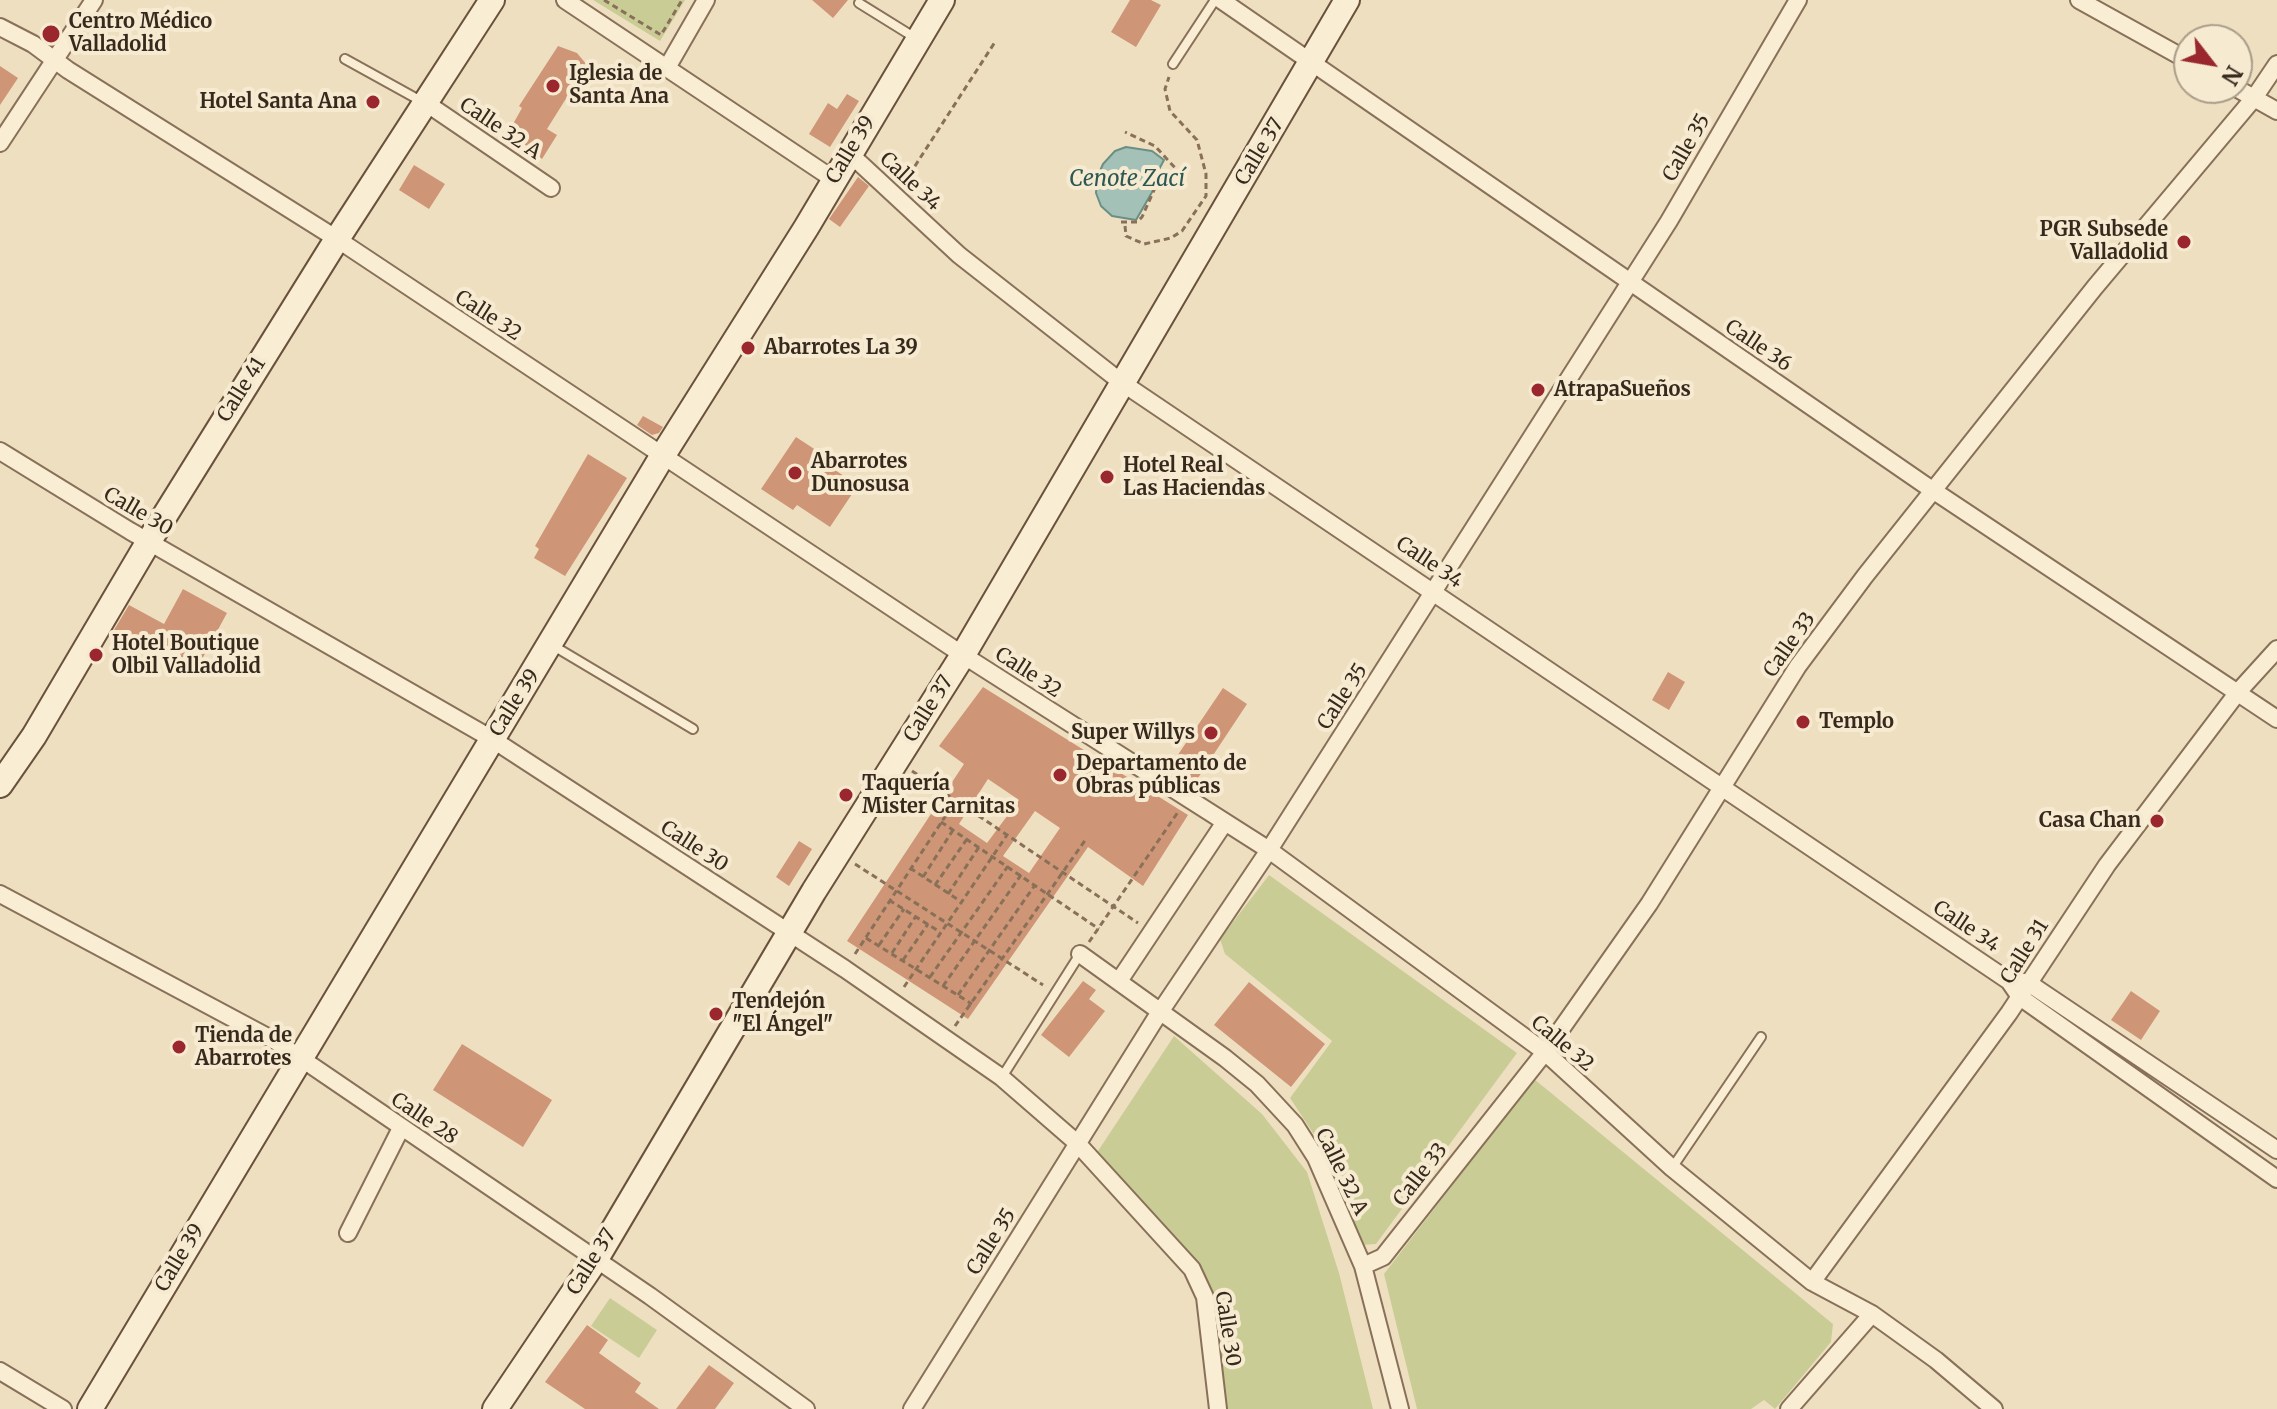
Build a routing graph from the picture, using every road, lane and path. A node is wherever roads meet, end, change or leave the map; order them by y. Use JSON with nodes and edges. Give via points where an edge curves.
{"nodes":[{"id":1,"x":94,"y":0,"type":"edge"},
{"id":2,"x":492,"y":0,"type":"edge"},
{"id":3,"x":565,"y":0,"type":"edge"},
{"id":4,"x":604,"y":0,"type":"edge"},
{"id":5,"x":682,"y":0,"type":"edge"},
{"id":6,"x":706,"y":0,"type":"edge"},
{"id":7,"x":942,"y":0,"type":"edge"},
{"id":8,"x":1215,"y":0,"type":"edge"},
{"id":9,"x":1221,"y":0,"type":"edge"},
{"id":10,"x":1347,"y":0,"type":"edge"},
{"id":11,"x":1798,"y":0,"type":"edge"},
{"id":12,"x":2079,"y":0,"type":"edge"},
{"id":13,"x":859,"y":3,"type":"dead end"},
{"id":14,"x":0,"y":27,"type":"edge"},
{"id":15,"x":918,"y":39,"type":"junction"},
{"id":16,"x":995,"y":42,"type":"dead end"},
{"id":17,"x":2173,"y":52,"type":"edge"},
{"id":18,"x":53,"y":59,"type":"junction"},
{"id":19,"x":345,"y":59,"type":"dead end"},
{"id":20,"x":1173,"y":64,"type":"joint"},
{"id":21,"x":2277,"y":64,"type":"edge"},
{"id":22,"x":1312,"y":65,"type":"junction"},
{"id":23,"x":668,"y":66,"type":"junction"},
{"id":24,"x":2254,"y":98,"type":"junction"},
{"id":25,"x":426,"y":103,"type":"junction"},
{"id":26,"x":2277,"y":111,"type":"edge"},
{"id":27,"x":1125,"y":132,"type":"dead end"},
{"id":28,"x":0,"y":143,"type":"edge"},
{"id":29,"x":849,"y":153,"type":"junction"},
{"id":30,"x":833,"y":179,"type":"junction"},
{"id":31,"x":551,"y":188,"type":"dead end"},
{"id":32,"x":896,"y":196,"type":"junction"},
{"id":33,"x":1121,"y":222,"type":"dead end"},
{"id":34,"x":1125,"y":226,"type":"dead end"},
{"id":35,"x":337,"y":239,"type":"junction"},
{"id":36,"x":1629,"y":282,"type":"junction"},
{"id":37,"x":1121,"y":382,"type":"junction"},
{"id":38,"x":0,"y":451,"type":"edge"},
{"id":39,"x":663,"y":455,"type":"junction"},
{"id":40,"x":1935,"y":491,"type":"junction"},
{"id":41,"x":149,"y":541,"type":"junction"},
{"id":42,"x":1435,"y":591,"type":"junction"},
{"id":43,"x":551,"y":645,"type":"junction"},
{"id":44,"x":2277,"y":649,"type":"edge"},
{"id":45,"x":963,"y":655,"type":"junction"},
{"id":46,"x":2238,"y":692,"type":"junction"},
{"id":47,"x":2277,"y":719,"type":"edge"},
{"id":48,"x":693,"y":729,"type":"dead end"},
{"id":49,"x":492,"y":739,"type":"junction"},
{"id":50,"x":897,"y":760,"type":"junction"},
{"id":51,"x":0,"y":785,"type":"edge"},
{"id":52,"x":1724,"y":786,"type":"junction"},
{"id":53,"x":1187,"y":799,"type":"junction"},
{"id":54,"x":956,"y":800,"type":"junction"},
{"id":55,"x":941,"y":822,"type":"junction"},
{"id":56,"x":1225,"y":822,"type":"junction"},
{"id":57,"x":953,"y":830,"type":"junction"},
{"id":58,"x":1007,"y":835,"type":"junction"},
{"id":59,"x":967,"y":839,"type":"junction"},
{"id":60,"x":1086,"y":839,"type":"dead end"},
{"id":61,"x":979,"y":847,"type":"junction"},
{"id":62,"x":1269,"y":850,"type":"junction"},
{"id":63,"x":838,"y":853,"type":"junction"},
{"id":64,"x":993,"y":856,"type":"junction"},
{"id":65,"x":1008,"y":866,"type":"junction"},
{"id":66,"x":910,"y":868,"type":"junction"},
{"id":67,"x":1063,"y":873,"type":"junction"},
{"id":68,"x":1021,"y":875,"type":"junction"},
{"id":69,"x":923,"y":877,"type":"junction"},
{"id":70,"x":935,"y":885,"type":"junction"},
{"id":71,"x":1035,"y":885,"type":"junction"},
{"id":72,"x":895,"y":889,"type":"junction"},
{"id":73,"x":0,"y":894,"type":"edge"},
{"id":74,"x":948,"y":894,"type":"junction"},
{"id":75,"x":1048,"y":894,"type":"junction"},
{"id":76,"x":889,"y":900,"type":"junction"},
{"id":77,"x":962,"y":902,"type":"junction"},
{"id":78,"x":1115,"y":907,"type":"junction"},
{"id":79,"x":904,"y":909,"type":"junction"},
{"id":80,"x":916,"y":916,"type":"junction"},
{"id":81,"x":948,"y":922,"type":"junction"},
{"id":82,"x":928,"y":924,"type":"junction"},
{"id":83,"x":1099,"y":929,"type":"junction"},
{"id":84,"x":963,"y":931,"type":"junction"},
{"id":85,"x":789,"y":933,"type":"junction"},
{"id":86,"x":941,"y":933,"type":"junction"},
{"id":87,"x":1151,"y":933,"type":"junction"},
{"id":88,"x":865,"y":937,"type":"junction"},
{"id":89,"x":977,"y":940,"type":"junction"},
{"id":90,"x":879,"y":945,"type":"junction"},
{"id":91,"x":991,"y":950,"type":"junction"},
{"id":92,"x":892,"y":953,"type":"junction"},
{"id":93,"x":1080,"y":954,"type":"junction"},
{"id":94,"x":1004,"y":959,"type":"junction"},
{"id":95,"x":903,"y":960,"type":"junction"},
{"id":96,"x":916,"y":968,"type":"junction"},
{"id":97,"x":845,"y":969,"type":"junction"},
{"id":98,"x":930,"y":977,"type":"junction"},
{"id":99,"x":1119,"y":981,"type":"junction"},
{"id":100,"x":943,"y":986,"type":"junction"},
{"id":101,"x":2023,"y":990,"type":"junction"},
{"id":102,"x":1054,"y":992,"type":"junction"},
{"id":103,"x":958,"y":995,"type":"junction"},
{"id":104,"x":895,"y":1002,"type":"junction"},
{"id":105,"x":972,"y":1004,"type":"junction"},
{"id":106,"x":1162,"y":1010,"type":"junction"},
{"id":107,"x":1761,"y":1037,"type":"dead end"},
{"id":108,"x":945,"y":1039,"type":"junction"},
{"id":109,"x":1545,"y":1052,"type":"junction"},
{"id":110,"x":300,"y":1058,"type":"junction"},
{"id":111,"x":1001,"y":1077,"type":"junction"},
{"id":112,"x":401,"y":1128,"type":"junction"},
{"id":113,"x":1077,"y":1143,"type":"junction"},
{"id":114,"x":2277,"y":1150,"type":"edge"},
{"id":115,"x":1672,"y":1168,"type":"junction"},
{"id":116,"x":2277,"y":1179,"type":"edge"},
{"id":117,"x":348,"y":1233,"type":"dead end"},
{"id":118,"x":596,"y":1259,"type":"junction"},
{"id":119,"x":1363,"y":1266,"type":"junction"},
{"id":120,"x":1812,"y":1282,"type":"junction"},
{"id":121,"x":1872,"y":1314,"type":"junction"},
{"id":122,"x":0,"y":1371,"type":"edge"},
{"id":123,"x":63,"y":1409,"type":"edge"},
{"id":124,"x":90,"y":1409,"type":"edge"},
{"id":125,"x":495,"y":1409,"type":"edge"},
{"id":126,"x":806,"y":1409,"type":"edge"},
{"id":127,"x":912,"y":1409,"type":"edge"},
{"id":128,"x":1218,"y":1409,"type":"edge"},
{"id":129,"x":1400,"y":1409,"type":"edge"},
{"id":130,"x":1789,"y":1409,"type":"edge"},
{"id":131,"x":1994,"y":1409,"type":"edge"}],
"edges":[{"from":1,"to":18,"type":"street"},
{"from":2,"to":25,"type":"main road","name":"Calle 41"},
{"from":3,"to":23,"type":"street"},
{"from":4,"to":5,"type":"path","via":[[661,35]]},
{"from":6,"to":23,"type":"street"},
{"from":7,"to":15,"type":"main road","name":"Calle 39"},
{"from":8,"to":20,"type":"lane"},
{"from":9,"to":22,"type":"street","name":"Calle 36"},
{"from":10,"to":22,"type":"main road","name":"Calle 37"},
{"from":11,"to":36,"type":"street","name":"Calle 35"},
{"from":12,"to":17,"type":"street"},
{"from":13,"to":15,"type":"lane"},
{"from":14,"to":18,"type":"street","name":"Calle 32"},
{"from":15,"to":29,"type":"main road","name":"Calle 39"},
{"from":16,"to":32,"type":"path"},
{"from":18,"to":28,"type":"street"},
{"from":18,"to":35,"type":"street","name":"Calle 32"},
{"from":19,"to":25,"type":"lane"},
{"from":20,"to":34,"type":"path","via":[[1165,89],[1170,111],[1197,140],[1206,196],[1171,238],[1144,244],[1126,236]]},
{"from":21,"to":24,"type":"street","name":"Calle 33"},
{"from":22,"to":36,"type":"street","name":"Calle 36"},
{"from":22,"to":37,"type":"main road","name":"Calle 37"},
{"from":23,"to":30,"type":"street"},
{"from":24,"to":26,"type":"street"},
{"from":24,"to":40,"type":"street","name":"Calle 33","via":[[2095,287]]},
{"from":25,"to":31,"type":"street","name":"Calle 32 A"},
{"from":25,"to":35,"type":"main road","name":"Calle 41"},
{"from":27,"to":33,"type":"path","via":[[1155,146],[1177,170],[1170,178],[1159,179],[1137,222]]},
{"from":29,"to":30,"type":"main road","name":"Calle 39"},
{"from":29,"to":32,"type":"street","name":"Calle 34"},
{"from":30,"to":39,"type":"main road","name":"Calle 39"},
{"from":32,"to":37,"type":"street","name":"Calle 34","via":[[959,255]]},
{"from":35,"to":39,"type":"street","name":"Calle 32"},
{"from":35,"to":41,"type":"main road","name":"Calle 41"},
{"from":36,"to":40,"type":"street","name":"Calle 36"},
{"from":36,"to":42,"type":"street","name":"Calle 35"},
{"from":37,"to":42,"type":"street","name":"Calle 34"},
{"from":37,"to":45,"type":"main road","name":"Calle 37"},
{"from":38,"to":41,"type":"street","name":"Calle 30"},
{"from":39,"to":43,"type":"main road","name":"Calle 39"},
{"from":39,"to":45,"type":"street","name":"Calle 32"},
{"from":40,"to":46,"type":"street","name":"Calle 36"},
{"from":40,"to":52,"type":"street","name":"Calle 33","via":[[1798,666]]},
{"from":41,"to":49,"type":"street","name":"Calle 30"},
{"from":41,"to":51,"type":"main road","name":"Calle 41"},
{"from":42,"to":52,"type":"street","name":"Calle 34"},
{"from":42,"to":62,"type":"street","name":"Calle 35"},
{"from":43,"to":48,"type":"lane"},
{"from":43,"to":49,"type":"main road","name":"Calle 39"},
{"from":44,"to":46,"type":"street","name":"Calle 31"},
{"from":45,"to":50,"type":"main road","name":"Calle 37"},
{"from":45,"to":53,"type":"street","name":"Calle 32"},
{"from":46,"to":47,"type":"street","name":"Calle 36"},
{"from":46,"to":101,"type":"street","name":"Calle 31","via":[[2107,865]]},
{"from":49,"to":85,"type":"street","name":"Calle 30"},
{"from":49,"to":110,"type":"main road","name":"Calle 39"},
{"from":50,"to":54,"type":"path"},
{"from":50,"to":63,"type":"main road","name":"Calle 37"},
{"from":52,"to":101,"type":"street","name":"Calle 34"},
{"from":52,"to":109,"type":"street","name":"Calle 33"},
{"from":53,"to":56,"type":"street","name":"Calle 32"},
{"from":53,"to":78,"type":"path"},
{"from":54,"to":55,"type":"path"},
{"from":54,"to":58,"type":"path"},
{"from":55,"to":57,"type":"path"},
{"from":55,"to":66,"type":"path"},
{"from":56,"to":62,"type":"street","name":"Calle 32"},
{"from":56,"to":87,"type":"street"},
{"from":57,"to":59,"type":"path"},
{"from":57,"to":69,"type":"path"},
{"from":58,"to":64,"type":"path"},
{"from":58,"to":67,"type":"path"},
{"from":59,"to":61,"type":"path"},
{"from":59,"to":70,"type":"path"},
{"from":60,"to":67,"type":"path"},
{"from":61,"to":64,"type":"path"},
{"from":61,"to":74,"type":"path"},
{"from":62,"to":106,"type":"street","name":"Calle 35"},
{"from":62,"to":109,"type":"street","name":"Calle 32"},
{"from":63,"to":72,"type":"path"},
{"from":63,"to":85,"type":"main road","name":"Calle 37"},
{"from":64,"to":65,"type":"path"},
{"from":64,"to":77,"type":"path"},
{"from":65,"to":68,"type":"path"},
{"from":65,"to":84,"type":"path"},
{"from":66,"to":69,"type":"path"},
{"from":66,"to":72,"type":"path"},
{"from":67,"to":75,"type":"path"},
{"from":67,"to":78,"type":"path"},
{"from":68,"to":71,"type":"path"},
{"from":68,"to":89,"type":"path"},
{"from":69,"to":70,"type":"path"},
{"from":70,"to":74,"type":"path"},
{"from":71,"to":75,"type":"path"},
{"from":71,"to":91,"type":"path"},
{"from":72,"to":76,"type":"path"},
{"from":72,"to":81,"type":"path"},
{"from":73,"to":110,"type":"street","name":"Calle 28"},
{"from":74,"to":77,"type":"path"},
{"from":75,"to":83,"type":"path"},
{"from":75,"to":94,"type":"path"},
{"from":76,"to":79,"type":"path"},
{"from":76,"to":88,"type":"path"},
{"from":77,"to":81,"type":"path"},
{"from":78,"to":83,"type":"path"},
{"from":78,"to":87,"type":"path"},
{"from":79,"to":80,"type":"path"},
{"from":79,"to":90,"type":"path"},
{"from":80,"to":82,"type":"path"},
{"from":80,"to":92,"type":"path"},
{"from":81,"to":84,"type":"path"},
{"from":81,"to":86,"type":"path"},
{"from":82,"to":86,"type":"path"},
{"from":82,"to":95,"type":"path"},
{"from":83,"to":93,"type":"path"},
{"from":84,"to":89,"type":"path"},
{"from":84,"to":98,"type":"path"},
{"from":85,"to":97,"type":"street","name":"Calle 30"},
{"from":85,"to":118,"type":"main road","name":"Calle 37"},
{"from":86,"to":96,"type":"path"},
{"from":87,"to":99,"type":"street"},
{"from":88,"to":90,"type":"path"},
{"from":88,"to":97,"type":"path"},
{"from":89,"to":91,"type":"path"},
{"from":89,"to":100,"type":"path"},
{"from":90,"to":92,"type":"path"},
{"from":91,"to":94,"type":"path"},
{"from":91,"to":103,"type":"path"},
{"from":92,"to":95,"type":"path"},
{"from":93,"to":99,"type":"street","name":"Calle 32 A"},
{"from":93,"to":102,"type":"lane"},
{"from":94,"to":102,"type":"path"},
{"from":94,"to":105,"type":"path"},
{"from":95,"to":96,"type":"path"},
{"from":96,"to":98,"type":"path"},
{"from":96,"to":104,"type":"path"},
{"from":97,"to":104,"type":"street","name":"Calle 30"},
{"from":98,"to":100,"type":"path"},
{"from":99,"to":106,"type":"street","name":"Calle 32 A"},
{"from":100,"to":103,"type":"path"},
{"from":101,"to":114,"type":"street"},
{"from":101,"to":116,"type":"street"},
{"from":101,"to":120,"type":"street","name":"Calle 31"},
{"from":102,"to":111,"type":"lane"},
{"from":103,"to":105,"type":"path"},
{"from":104,"to":108,"type":"street","name":"Calle 30"},
{"from":105,"to":108,"type":"path"},
{"from":106,"to":113,"type":"street","name":"Calle 35"},
{"from":106,"to":119,"type":"street","name":"Calle 32 A","via":[[1257,1084],[1295,1125],[1316,1158]]},
{"from":107,"to":115,"type":"lane"},
{"from":108,"to":111,"type":"street","name":"Calle 30"},
{"from":109,"to":115,"type":"street","name":"Calle 32"},
{"from":109,"to":119,"type":"street","name":"Calle 33","via":[[1383,1257]]},
{"from":110,"to":112,"type":"street","name":"Calle 28"},
{"from":110,"to":124,"type":"main road","name":"Calle 39"},
{"from":111,"to":113,"type":"street","name":"Calle 30"},
{"from":112,"to":117,"type":"street"},
{"from":112,"to":118,"type":"street","name":"Calle 28"},
{"from":113,"to":127,"type":"street","name":"Calle 35"},
{"from":113,"to":128,"type":"street","name":"Calle 30","via":[[1192,1269],[1205,1297]]},
{"from":115,"to":120,"type":"street","name":"Calle 32"},
{"from":118,"to":125,"type":"main road","name":"Calle 37"},
{"from":118,"to":126,"type":"street","name":"Calle 28"},
{"from":119,"to":129,"type":"street","name":"Calle 32 A"},
{"from":120,"to":121,"type":"street","name":"Calle 32"},
{"from":121,"to":130,"type":"street"},
{"from":121,"to":131,"type":"street","name":"Calle 32"},
{"from":122,"to":123,"type":"street"}]}
